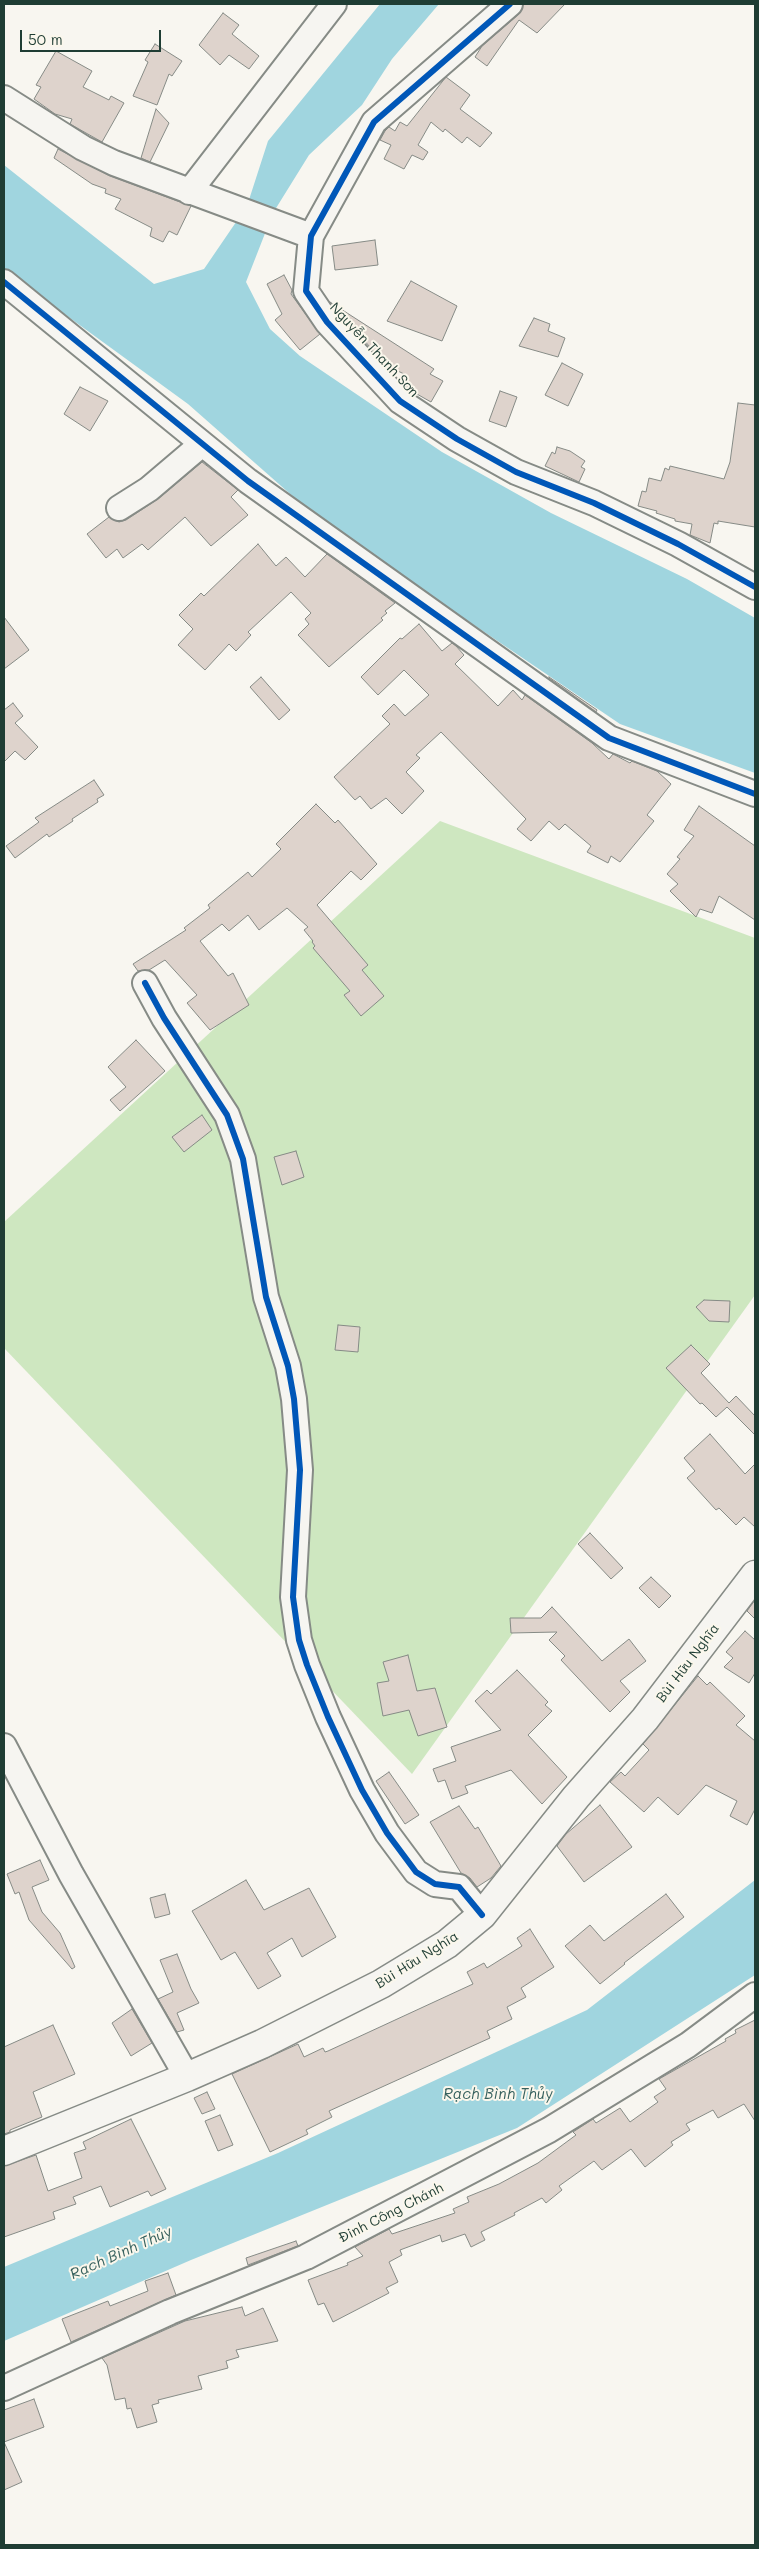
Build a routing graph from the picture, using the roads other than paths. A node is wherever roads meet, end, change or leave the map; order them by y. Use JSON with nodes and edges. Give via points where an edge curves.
{"nodes":[{"id":1,"x":334,"y":4,"type":"edge"},
{"id":2,"x":510,"y":4,"type":"edge"},
{"id":3,"x":4,"y":98,"type":"edge"},
{"id":4,"x":198,"y":194,"type":"junction"},
{"id":5,"x":311,"y":236,"type":"junction"},
{"id":6,"x":4,"y":282,"type":"edge"},
{"id":7,"x":202,"y":444,"type":"junction"},
{"id":8,"x":119,"y":508,"type":"dead end"},
{"id":9,"x":755,"y":587,"type":"edge"},
{"id":10,"x":755,"y":794,"type":"edge"},
{"id":11,"x":145,"y":983,"type":"dead end"},
{"id":12,"x":755,"y":1575,"type":"edge"},
{"id":13,"x":4,"y":1746,"type":"edge"},
{"id":14,"x":482,"y":1915,"type":"junction"},
{"id":15,"x":755,"y":1995,"type":"edge"},
{"id":16,"x":188,"y":2077,"type":"junction"},
{"id":17,"x":4,"y":2151,"type":"edge"},
{"id":18,"x":4,"y":2388,"type":"edge"}],
"edges":[{"from":1,"to":4,"type":"street"},
{"from":2,"to":5,"type":"street","name":"Nguyễn Thanh Sơn","via":[[374,122]]},
{"from":3,"to":4,"type":"street","via":[[83,148]]},
{"from":4,"to":5,"type":"street"},
{"from":5,"to":9,"type":"street","name":"Nguyễn Thanh Sơn","via":[[306,291],[327,322],[400,401],[457,439],[516,472],[594,502]]},
{"from":6,"to":7,"type":"street"},
{"from":7,"to":8,"type":"street","via":[[149,489]]},
{"from":7,"to":10,"type":"street","via":[[248,481],[609,738]]},
{"from":11,"to":14,"type":"street","via":[[227,1115],[243,1159],[266,1297],[288,1366],[294,1399],[300,1470],[293,1596],[299,1640],[307,1665],[362,1790],[387,1833],[416,1872],[435,1884],[459,1887]]},
{"from":12,"to":14,"type":"main road","name":"Bùi Hữu Nghĩa","via":[[644,1719]]},
{"from":13,"to":16,"type":"street","via":[[71,1874]]},
{"from":14,"to":16,"type":"main road","name":"Bùi Hữu Nghĩa","via":[[447,1944],[381,1984]]},
{"from":15,"to":18,"type":"street","name":"Đinh Công Chánh","via":[[688,2045],[549,2130],[306,2257],[170,2312]]},
{"from":16,"to":17,"type":"main road","name":"Bùi Hữu Nghĩa"}]}
